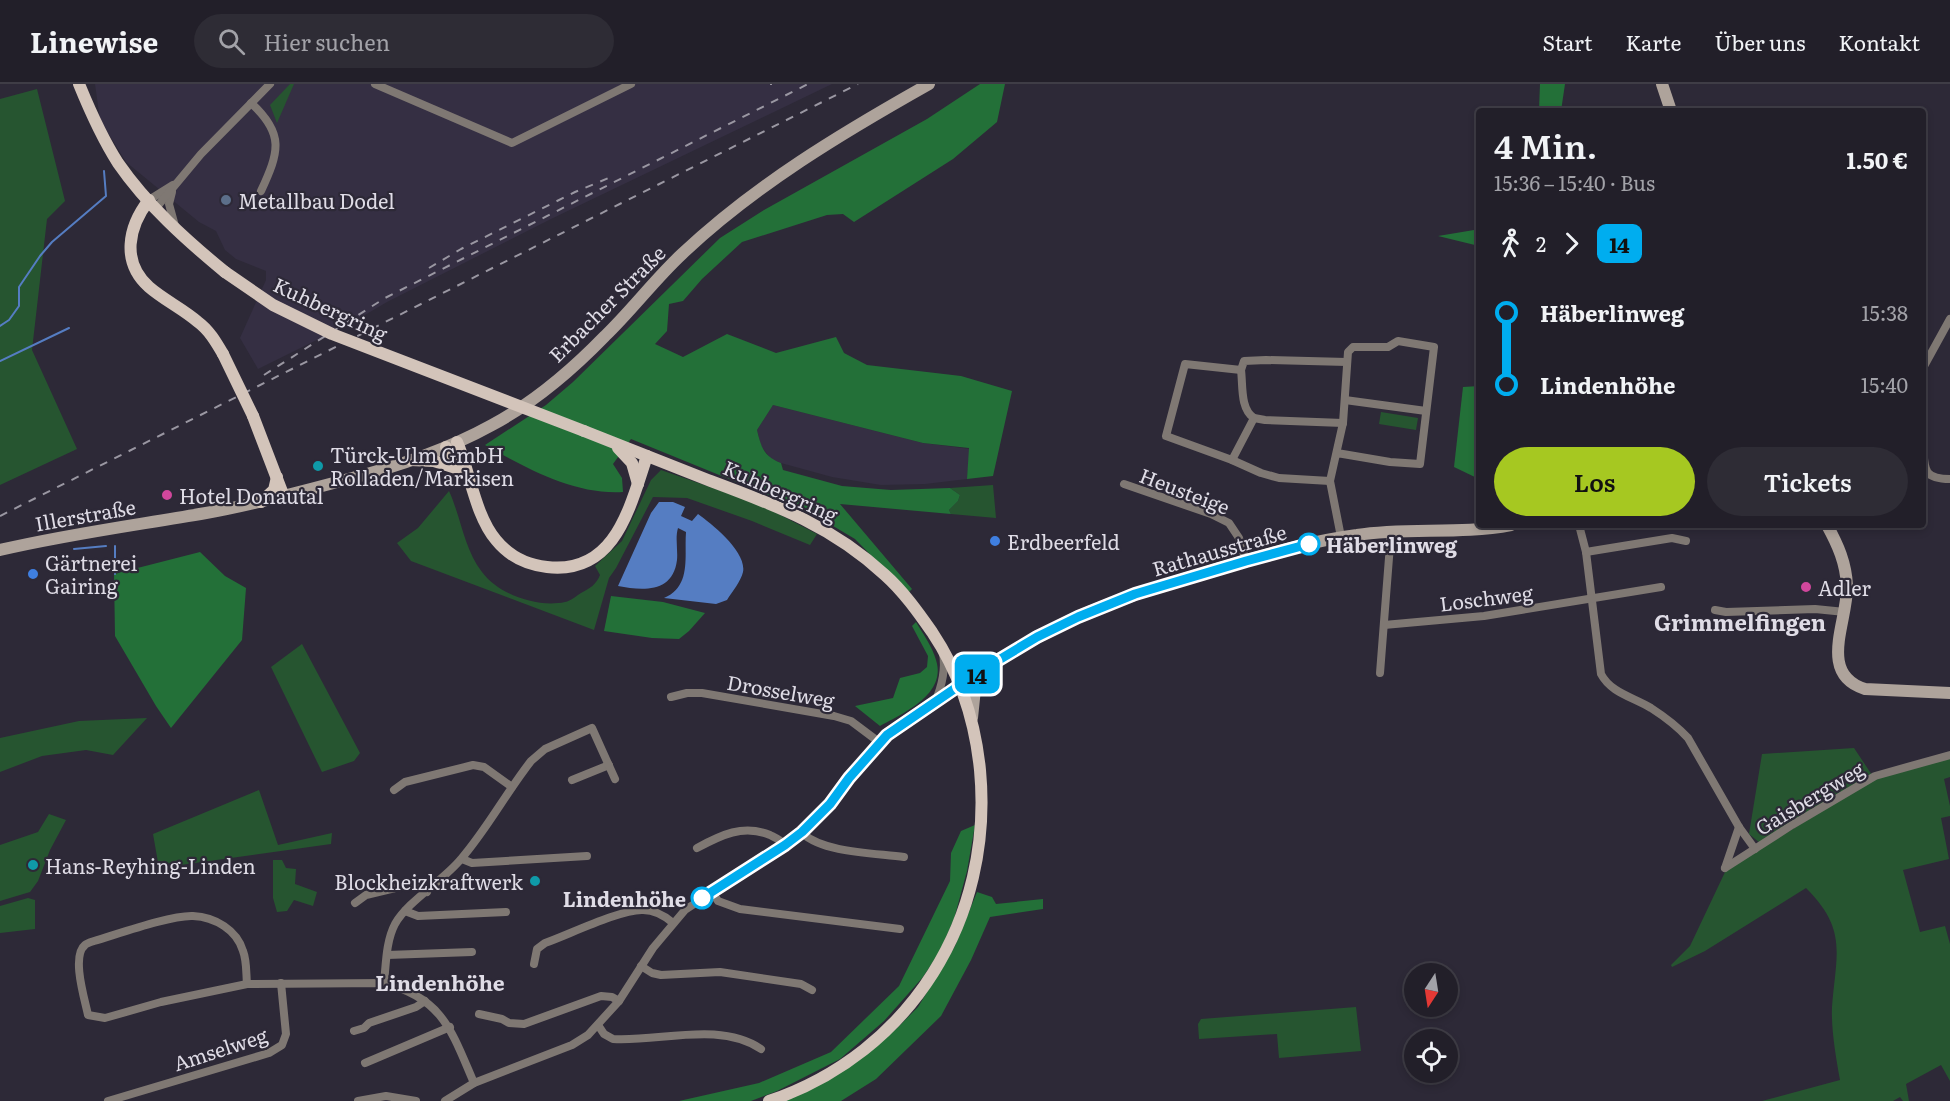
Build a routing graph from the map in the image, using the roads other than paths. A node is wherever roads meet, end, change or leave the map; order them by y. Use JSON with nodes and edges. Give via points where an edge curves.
{"nodes":[{"id":1,"x":79,"y":84,"type":"edge"},
{"id":2,"x":270,"y":84,"type":"edge"},
{"id":3,"x":375,"y":84,"type":"edge"},
{"id":4,"x":631,"y":84,"type":"edge"},
{"id":5,"x":929,"y":84,"type":"edge"},
{"id":6,"x":1662,"y":84,"type":"edge"},
{"id":7,"x":251,"y":103,"type":"junction"},
{"id":8,"x":1670,"y":108,"type":"edge"},
{"id":9,"x":176,"y":183,"type":"junction"},
{"id":10,"x":137,"y":188,"type":"junction"},
{"id":11,"x":261,"y":191,"type":"dead end"},
{"id":12,"x":153,"y":204,"type":"junction"},
{"id":13,"x":136,"y":224,"type":"junction"},
{"id":14,"x":177,"y":230,"type":"junction"},
{"id":15,"x":1950,"y":319,"type":"edge"},
{"id":16,"x":1347,"y":362,"type":"junction"},
{"id":17,"x":1926,"y":363,"type":"edge"},
{"id":18,"x":1241,"y":370,"type":"junction"},
{"id":19,"x":1346,"y":400,"type":"junction"},
{"id":20,"x":1426,"y":411,"type":"junction"},
{"id":21,"x":1254,"y":418,"type":"junction"},
{"id":22,"x":1343,"y":423,"type":"junction"},
{"id":23,"x":607,"y":440,"type":"junction"},
{"id":24,"x":451,"y":445,"type":"junction"},
{"id":25,"x":1337,"y":453,"type":"junction"},
{"id":26,"x":647,"y":456,"type":"junction"},
{"id":27,"x":411,"y":460,"type":"junction"},
{"id":28,"x":1232,"y":460,"type":"junction"},
{"id":29,"x":459,"y":469,"type":"junction"},
{"id":30,"x":1926,"y":470,"type":"edge"},
{"id":31,"x":277,"y":476,"type":"junction"},
{"id":32,"x":1950,"y":479,"type":"edge"},
{"id":33,"x":1330,"y":481,"type":"junction"},
{"id":34,"x":470,"y":482,"type":"junction"},
{"id":35,"x":1124,"y":484,"type":"dead end"},
{"id":36,"x":638,"y":485,"type":"junction"},
{"id":37,"x":284,"y":497,"type":"junction"},
{"id":38,"x":261,"y":502,"type":"junction"},
{"id":39,"x":1491,"y":528,"type":"edge"},
{"id":40,"x":1580,"y":528,"type":"edge"},
{"id":41,"x":1829,"y":528,"type":"edge"},
{"id":42,"x":1391,"y":532,"type":"junction"},
{"id":43,"x":1341,"y":537,"type":"junction"},
{"id":44,"x":1686,"y":541,"type":"dead end"},
{"id":45,"x":0,"y":550,"type":"edge"},
{"id":46,"x":1586,"y":552,"type":"junction"},
{"id":47,"x":1246,"y":561,"type":"junction"},
{"id":48,"x":1661,"y":587,"type":"dead end"},
{"id":49,"x":1593,"y":599,"type":"junction"},
{"id":50,"x":1715,"y":610,"type":"dead end"},
{"id":51,"x":1845,"y":612,"type":"junction"},
{"id":52,"x":1384,"y":625,"type":"junction"},
{"id":53,"x":942,"y":647,"type":"junction"},
{"id":54,"x":982,"y":670,"type":"junction"},
{"id":55,"x":1380,"y":673,"type":"dead end"},
{"id":56,"x":960,"y":685,"type":"junction"},
{"id":57,"x":1950,"y":693,"type":"edge"},
{"id":58,"x":671,"y":697,"type":"dead end"},
{"id":59,"x":935,"y":702,"type":"junction"},
{"id":60,"x":972,"y":719,"type":"junction"},
{"id":61,"x":879,"y":742,"type":"junction"},
{"id":62,"x":1950,"y":755,"type":"edge"},
{"id":63,"x":609,"y":765,"type":"junction"},
{"id":64,"x":615,"y":779,"type":"dead end"},
{"id":65,"x":572,"y":780,"type":"dead end"},
{"id":66,"x":512,"y":787,"type":"junction"},
{"id":67,"x":394,"y":790,"type":"dead end"},
{"id":68,"x":1739,"y":827,"type":"junction"},
{"id":69,"x":802,"y":832,"type":"junction"},
{"id":70,"x":785,"y":845,"type":"junction"},
{"id":71,"x":697,"y":848,"type":"dead end"},
{"id":72,"x":1755,"y":849,"type":"junction"},
{"id":73,"x":587,"y":856,"type":"dead end"},
{"id":74,"x":904,"y":857,"type":"dead end"},
{"id":75,"x":462,"y":859,"type":"junction"},
{"id":76,"x":427,"y":892,"type":"junction"},
{"id":77,"x":712,"y":892,"type":"junction"},
{"id":78,"x":355,"y":903,"type":"dead end"},
{"id":79,"x":405,"y":911,"type":"junction"},
{"id":80,"x":506,"y":912,"type":"dead end"},
{"id":81,"x":673,"y":922,"type":"junction"},
{"id":82,"x":900,"y":929,"type":"dead end"},
{"id":83,"x":387,"y":955,"type":"junction"},
{"id":84,"x":468,"y":955,"type":"dead end"},
{"id":85,"x":534,"y":964,"type":"dead end"},
{"id":86,"x":641,"y":966,"type":"junction"},
{"id":87,"x":281,"y":983,"type":"junction"},
{"id":88,"x":384,"y":983,"type":"junction"},
{"id":89,"x":247,"y":984,"type":"junction"},
{"id":90,"x":813,"y":990,"type":"dead end"},
{"id":91,"x":425,"y":1001,"type":"junction"},
{"id":92,"x":619,"y":1001,"type":"junction"},
{"id":93,"x":479,"y":1014,"type":"dead end"},
{"id":94,"x":598,"y":1025,"type":"junction"},
{"id":95,"x":450,"y":1027,"type":"junction"},
{"id":96,"x":354,"y":1031,"type":"dead end"},
{"id":97,"x":761,"y":1049,"type":"dead end"},
{"id":98,"x":365,"y":1063,"type":"dead end"},
{"id":99,"x":474,"y":1083,"type":"junction"},
{"id":100,"x":108,"y":1101,"type":"edge"},
{"id":101,"x":358,"y":1101,"type":"edge"},
{"id":102,"x":416,"y":1101,"type":"edge"},
{"id":103,"x":445,"y":1101,"type":"edge"},
{"id":104,"x":769,"y":1101,"type":"edge"}],
"edges":[{"from":1,"to":10,"type":"main road","name":"Kuhbergring","via":[[99,130]]},
{"from":2,"to":7,"type":"street"},
{"from":3,"to":4,"type":"street","via":[[512,143]]},
{"from":5,"to":24,"type":"main road","name":"Erbacher Straße","via":[[836,137],[757,192],[680,255],[573,367],[500,421]]},
{"from":6,"to":8,"type":"main road"},
{"from":7,"to":9,"type":"street"},
{"from":7,"to":11,"type":"street","via":[[265,116],[275,138],[274,162]]},
{"from":9,"to":12,"type":"street"},
{"from":9,"to":14,"type":"street","via":[[169,204]]},
{"from":10,"to":12,"type":"main road","name":"Kuhbergring"},
{"from":10,"to":13,"type":"main road","via":[[140,200]]},
{"from":12,"to":13,"type":"main road","via":[[143,209]]},
{"from":12,"to":14,"type":"main road","name":"Kuhbergring"},
{"from":13,"to":31,"type":"main road","bridge":true,"via":[[130,242],[139,275],[213,337],[253,416]]},
{"from":14,"to":23,"type":"main road","name":"Kuhbergring","bridge":true,"via":[[225,272],[297,318],[384,356]]},
{"from":15,"to":17,"type":"street"},
{"from":16,"to":18,"type":"street","via":[[1244,361]]},
{"from":16,"to":19,"type":"street"},
{"from":16,"to":20,"type":"street","via":[[1353,347],[1388,347],[1398,341],[1434,347]]},
{"from":18,"to":21,"type":"street","via":[[1245,406]]},
{"from":18,"to":28,"type":"street","via":[[1185,364],[1166,436]]},
{"from":19,"to":20,"type":"street"},
{"from":19,"to":22,"type":"street"},
{"from":20,"to":25,"type":"street","via":[[1420,464]]},
{"from":21,"to":22,"type":"street"},
{"from":21,"to":28,"type":"street"},
{"from":22,"to":25,"type":"street"},
{"from":23,"to":26,"type":"main road","name":"Kuhbergring"},
{"from":23,"to":36,"type":"main road","via":[[629,459]]},
{"from":24,"to":27,"type":"main road","name":"Erbacher Straße"},
{"from":24,"to":29,"type":"main road"},
{"from":24,"to":34,"type":"main road"},
{"from":25,"to":33,"type":"street"},
{"from":26,"to":36,"type":"main road"},
{"from":26,"to":53,"type":"main road","name":"Kuhbergring","via":[[778,507],[838,537],[887,577],[918,611]]},
{"from":27,"to":29,"type":"main road","via":[[434,461]]},
{"from":27,"to":37,"type":"main road","name":"Erbacher Straße"},
{"from":28,"to":33,"type":"street","via":[[1279,478]]},
{"from":29,"to":34,"type":"main road"},
{"from":30,"to":32,"type":"street","via":[[1933,477]]},
{"from":31,"to":37,"type":"main road"},
{"from":31,"to":38,"type":"main road","via":[[274,490]]},
{"from":33,"to":43,"type":"street"},
{"from":34,"to":36,"type":"main road","via":[[495,539],[513,556],[535,566],[558,568],[582,564],[603,552],[618,534]]},
{"from":35,"to":47,"type":"street","name":"Heusteige","via":[[1230,523]]},
{"from":37,"to":38,"type":"main road","name":"Illerstraße"},
{"from":38,"to":45,"type":"main road","name":"Illerstraße"},
{"from":39,"to":42,"type":"main road","name":"Rathausstraße"},
{"from":40,"to":46,"type":"street"},
{"from":41,"to":51,"type":"main road","via":[[1844,558]]},
{"from":42,"to":43,"type":"main road","name":"Rathausstraße"},
{"from":42,"to":52,"type":"street"},
{"from":43,"to":47,"type":"main road","name":"Rathausstraße"},
{"from":44,"to":46,"type":"street","via":[[1672,538]]},
{"from":46,"to":49,"type":"street"},
{"from":47,"to":54,"type":"main road","name":"Rathausstraße","via":[[1105,606],[1037,637]]},
{"from":48,"to":49,"type":"street","name":"Loschweg"},
{"from":49,"to":52,"type":"street","name":"Loschweg","via":[[1484,616]]},
{"from":49,"to":68,"type":"street","via":[[1601,674],[1606,684],[1651,708],[1688,738]]},
{"from":50,"to":51,"type":"street"},
{"from":51,"to":57,"type":"main road","via":[[1838,657],[1840,669],[1852,685]]},
{"from":52,"to":55,"type":"street"},
{"from":53,"to":56,"type":"main road","name":"Kuhbergring"},
{"from":53,"to":59,"type":"street","via":[[944,675]]},
{"from":54,"to":56,"type":"main road","name":"Rathausstraße"},
{"from":54,"to":60,"type":"main road","via":[[973,696]]},
{"from":56,"to":59,"type":"street"},
{"from":56,"to":60,"type":"main road","name":"Kuhbergring"},
{"from":58,"to":61,"type":"street","name":"Drosselweg","via":[[702,693],[834,716],[851,721]]},
{"from":59,"to":61,"type":"street"},
{"from":60,"to":104,"type":"main road","name":"Kuhbergring","via":[[981,780],[981,832],[971,888],[948,948],[926,984],[888,1029],[842,1065]]},
{"from":61,"to":69,"type":"street","via":[[830,804]]},
{"from":62,"to":72,"type":"street","name":"Gaisbergweg","via":[[1875,776]]},
{"from":63,"to":64,"type":"street"},
{"from":63,"to":65,"type":"street"},
{"from":63,"to":66,"type":"street","via":[[592,728],[545,749]]},
{"from":66,"to":67,"type":"street","via":[[484,767],[473,765],[405,782]]},
{"from":66,"to":75,"type":"street"},
{"from":68,"to":72,"type":"street"},
{"from":68,"to":72,"type":"street","name":"Gaisbergweg","via":[[1725,868]]},
{"from":69,"to":70,"type":"street"},
{"from":69,"to":74,"type":"street","via":[[825,846]]},
{"from":70,"to":71,"type":"street","via":[[758,830],[743,829]]},
{"from":70,"to":77,"type":"street"},
{"from":73,"to":75,"type":"street","via":[[571,861],[472,863]]},
{"from":75,"to":76,"type":"street"},
{"from":76,"to":78,"type":"street","via":[[412,884],[366,894]]},
{"from":76,"to":79,"type":"street"},
{"from":77,"to":81,"type":"street"},
{"from":77,"to":82,"type":"street","via":[[718,900],[740,909]]},
{"from":79,"to":80,"type":"street","via":[[418,916],[492,916]]},
{"from":79,"to":83,"type":"street","via":[[392,930]]},
{"from":81,"to":85,"type":"street","via":[[652,911],[619,915],[545,943],[537,949]]},
{"from":81,"to":86,"type":"street"},
{"from":83,"to":84,"type":"street"},
{"from":83,"to":88,"type":"street"},
{"from":86,"to":90,"type":"street","via":[[652,974],[720,972],[801,984]]},
{"from":86,"to":92,"type":"street"},
{"from":87,"to":88,"type":"street"},
{"from":87,"to":89,"type":"street"},
{"from":87,"to":100,"type":"street","name":"Amselweg","via":[[286,1034],[282,1046]]},
{"from":88,"to":91,"type":"street","via":[[411,991]]},
{"from":89,"to":89,"type":"street","via":[[105,1018],[92,1017],[88,1015],[81,983],[80,951],[94,941],[168,920],[204,917],[223,925],[238,940],[244,953]]},
{"from":91,"to":95,"type":"street"},
{"from":91,"to":96,"type":"street"},
{"from":92,"to":93,"type":"street","via":[[601,996],[524,1024]]},
{"from":92,"to":94,"type":"street"},
{"from":94,"to":97,"type":"street","via":[[613,1039],[704,1034],[748,1040]]},
{"from":94,"to":99,"type":"street","via":[[572,1045]]},
{"from":95,"to":98,"type":"street"},
{"from":95,"to":99,"type":"street"},
{"from":99,"to":103,"type":"street"},
{"from":101,"to":102,"type":"street","via":[[386,1096]]}]}
